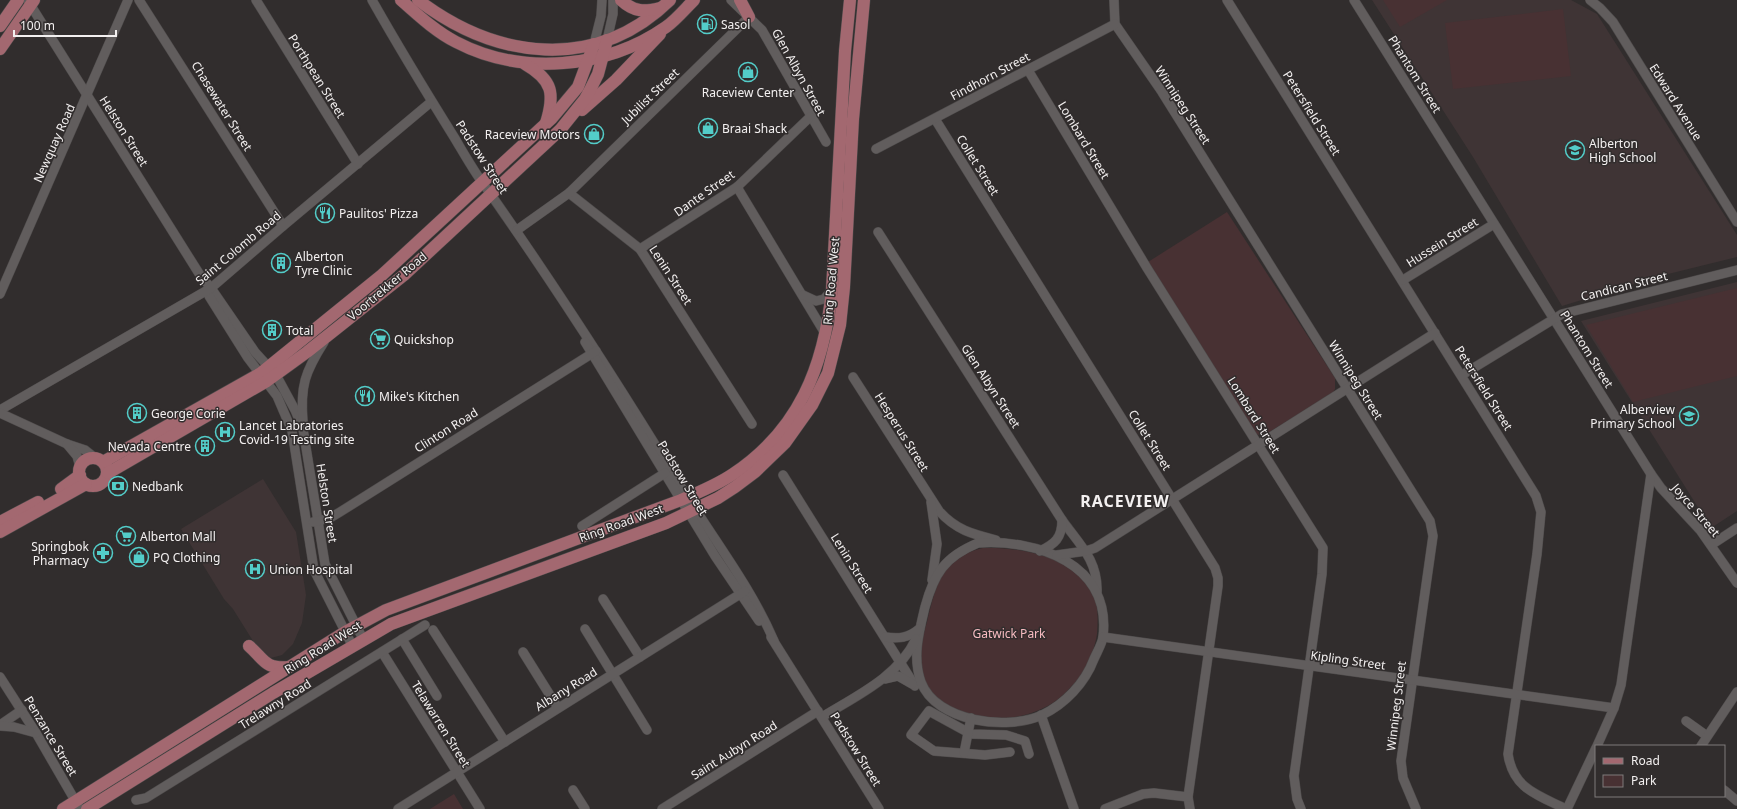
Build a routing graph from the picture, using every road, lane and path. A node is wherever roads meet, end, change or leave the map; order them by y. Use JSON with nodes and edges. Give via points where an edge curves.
{"nodes":[{"id":1,"x":18,"y":0,"type":"edge"},
{"id":2,"x":128,"y":0,"type":"edge"},
{"id":3,"x":140,"y":0,"type":"edge"},
{"id":4,"x":256,"y":0,"type":"edge"},
{"id":5,"x":372,"y":0,"type":"edge"},
{"id":6,"x":401,"y":0,"type":"edge"},
{"id":7,"x":418,"y":0,"type":"edge"},
{"id":8,"x":602,"y":0,"type":"edge"},
{"id":9,"x":612,"y":0,"type":"edge"},
{"id":10,"x":621,"y":0,"type":"edge"},
{"id":11,"x":694,"y":0,"type":"edge"},
{"id":12,"x":731,"y":0,"type":"edge"},
{"id":13,"x":740,"y":0,"type":"edge"},
{"id":14,"x":864,"y":0,"type":"edge"},
{"id":15,"x":1114,"y":0,"type":"edge"},
{"id":16,"x":1227,"y":0,"type":"edge"},
{"id":17,"x":1354,"y":0,"type":"edge"},
{"id":18,"x":1590,"y":0,"type":"edge"},
{"id":19,"x":31,"y":2,"type":"edge"},
{"id":20,"x":849,"y":3,"type":"edge"},
{"id":21,"x":666,"y":4,"type":"edge"},
{"id":22,"x":749,"y":17,"type":"junction"},
{"id":23,"x":1115,"y":24,"type":"junction"},
{"id":24,"x":0,"y":26,"type":"edge"},
{"id":25,"x":667,"y":27,"type":"junction"},
{"id":26,"x":607,"y":40,"type":"junction"},
{"id":27,"x":594,"y":44,"type":"junction"},
{"id":28,"x":0,"y":49,"type":"edge"},
{"id":29,"x":603,"y":56,"type":"junction"},
{"id":30,"x":590,"y":58,"type":"junction"},
{"id":31,"x":523,"y":62,"type":"junction"},
{"id":32,"x":1028,"y":70,"type":"junction"},
{"id":33,"x":88,"y":95,"type":"junction"},
{"id":34,"x":431,"y":102,"type":"junction"},
{"id":35,"x":810,"y":116,"type":"junction"},
{"id":36,"x":935,"y":119,"type":"junction"},
{"id":37,"x":546,"y":124,"type":"junction"},
{"id":38,"x":560,"y":130,"type":"junction"},
{"id":39,"x":826,"y":142,"type":"dead end"},
{"id":40,"x":876,"y":149,"type":"dead end"},
{"id":41,"x":358,"y":164,"type":"junction"},
{"id":42,"x":482,"y":182,"type":"junction"},
{"id":43,"x":736,"y":188,"type":"junction"},
{"id":44,"x":491,"y":193,"type":"junction"},
{"id":45,"x":569,"y":193,"type":"junction"},
{"id":46,"x":1737,"y":222,"type":"edge"},
{"id":47,"x":1494,"y":224,"type":"junction"},
{"id":48,"x":283,"y":226,"type":"junction"},
{"id":49,"x":517,"y":230,"type":"junction"},
{"id":50,"x":878,"y":232,"type":"dead end"},
{"id":51,"x":640,"y":250,"type":"junction"},
{"id":52,"x":1737,"y":270,"type":"edge"},
{"id":53,"x":1403,"y":280,"type":"junction"},
{"id":54,"x":209,"y":290,"type":"junction"},
{"id":55,"x":832,"y":290,"type":"junction"},
{"id":56,"x":0,"y":294,"type":"edge"},
{"id":57,"x":803,"y":295,"type":"junction"},
{"id":58,"x":1553,"y":318,"type":"junction"},
{"id":59,"x":329,"y":333,"type":"junction"},
{"id":60,"x":1435,"y":333,"type":"junction"},
{"id":61,"x":831,"y":336,"type":"junction"},
{"id":62,"x":594,"y":352,"type":"junction"},
{"id":63,"x":268,"y":374,"type":"junction"},
{"id":64,"x":1462,"y":376,"type":"junction"},
{"id":65,"x":853,"y":377,"type":"dead end"},
{"id":66,"x":1348,"y":390,"type":"junction"},
{"id":67,"x":0,"y":412,"type":"edge"},
{"id":68,"x":752,"y":424,"type":"dead end"},
{"id":69,"x":303,"y":429,"type":"junction"},
{"id":70,"x":67,"y":444,"type":"junction"},
{"id":71,"x":1259,"y":445,"type":"junction"},
{"id":72,"x":102,"y":464,"type":"junction"},
{"id":73,"x":665,"y":473,"type":"junction"},
{"id":74,"x":1651,"y":474,"type":"junction"},
{"id":75,"x":82,"y":475,"type":"junction"},
{"id":76,"x":783,"y":475,"type":"dead end"},
{"id":77,"x":684,"y":499,"type":"junction"},
{"id":78,"x":1173,"y":499,"type":"junction"},
{"id":79,"x":931,"y":500,"type":"junction"},
{"id":80,"x":692,"y":510,"type":"junction"},
{"id":81,"x":1062,"y":520,"type":"junction"},
{"id":82,"x":0,"y":522,"type":"edge"},
{"id":83,"x":318,"y":522,"type":"junction"},
{"id":84,"x":306,"y":523,"type":"junction"},
{"id":85,"x":582,"y":526,"type":"dead end"},
{"id":86,"x":1737,"y":528,"type":"edge"},
{"id":87,"x":0,"y":532,"type":"edge"},
{"id":88,"x":1008,"y":543,"type":"junction"},
{"id":89,"x":1711,"y":545,"type":"junction"},
{"id":90,"x":1040,"y":551,"type":"junction"},
{"id":91,"x":1086,"y":551,"type":"junction"},
{"id":92,"x":1057,"y":555,"type":"junction"},
{"id":93,"x":932,"y":583,"type":"junction"},
{"id":94,"x":1737,"y":583,"type":"edge"},
{"id":95,"x":744,"y":592,"type":"junction"},
{"id":96,"x":1097,"y":592,"type":"junction"},
{"id":97,"x":603,"y":599,"type":"dead end"},
{"id":98,"x":425,"y":625,"type":"dead end"},
{"id":99,"x":356,"y":626,"type":"junction"},
{"id":100,"x":433,"y":630,"type":"dead end"},
{"id":101,"x":585,"y":630,"type":"dead end"},
{"id":102,"x":345,"y":632,"type":"junction"},
{"id":103,"x":919,"y":632,"type":"junction"},
{"id":104,"x":1103,"y":637,"type":"junction"},
{"id":105,"x":885,"y":638,"type":"junction"},
{"id":106,"x":402,"y":639,"type":"junction"},
{"id":107,"x":358,"y":642,"type":"junction"},
{"id":108,"x":249,"y":646,"type":"dead end"},
{"id":109,"x":382,"y":652,"type":"junction"},
{"id":110,"x":523,"y":652,"type":"dead end"},
{"id":111,"x":1210,"y":653,"type":"junction"},
{"id":112,"x":640,"y":657,"type":"junction"},
{"id":113,"x":900,"y":664,"type":"junction"},
{"id":114,"x":291,"y":666,"type":"junction"},
{"id":115,"x":1310,"y":667,"type":"junction"},
{"id":116,"x":612,"y":675,"type":"junction"},
{"id":117,"x":0,"y":677,"type":"edge"},
{"id":118,"x":881,"y":680,"type":"junction"},
{"id":119,"x":1411,"y":681,"type":"junction"},
{"id":120,"x":915,"y":686,"type":"junction"},
{"id":121,"x":1737,"y":692,"type":"edge"},
{"id":122,"x":1516,"y":694,"type":"junction"},
{"id":123,"x":437,"y":696,"type":"dead end"},
{"id":124,"x":943,"y":707,"type":"junction"},
{"id":125,"x":558,"y":708,"type":"junction"},
{"id":126,"x":1614,"y":708,"type":"junction"},
{"id":127,"x":22,"y":710,"type":"junction"},
{"id":128,"x":820,"y":714,"type":"junction"},
{"id":129,"x":1041,"y":715,"type":"junction"},
{"id":130,"x":971,"y":718,"type":"junction"},
{"id":131,"x":1686,"y":721,"type":"dead end"},
{"id":132,"x":0,"y":725,"type":"edge"},
{"id":133,"x":647,"y":730,"type":"dead end"},
{"id":134,"x":36,"y":733,"type":"junction"},
{"id":135,"x":969,"y":733,"type":"junction"},
{"id":136,"x":1707,"y":736,"type":"junction"},
{"id":137,"x":505,"y":742,"type":"junction"},
{"id":138,"x":1598,"y":745,"type":"edge"},
{"id":139,"x":1702,"y":745,"type":"edge"},
{"id":140,"x":1595,"y":751,"type":"edge"},
{"id":141,"x":1010,"y":752,"type":"dead end"},
{"id":142,"x":964,"y":753,"type":"junction"},
{"id":143,"x":1030,"y":754,"type":"dead end"},
{"id":144,"x":457,"y":772,"type":"junction"},
{"id":145,"x":573,"y":790,"type":"dead end"},
{"id":146,"x":1725,"y":791,"type":"edge"},
{"id":147,"x":1188,"y":797,"type":"junction"},
{"id":148,"x":1736,"y":798,"type":"edge"},
{"id":149,"x":136,"y":800,"type":"dead end"},
{"id":150,"x":78,"y":805,"type":"edge"},
{"id":151,"x":63,"y":809,"type":"edge"},
{"id":152,"x":87,"y":809,"type":"edge"},
{"id":153,"x":398,"y":809,"type":"edge"},
{"id":154,"x":480,"y":809,"type":"edge"},
{"id":155,"x":584,"y":809,"type":"edge"},
{"id":156,"x":662,"y":809,"type":"edge"},
{"id":157,"x":879,"y":809,"type":"edge"},
{"id":158,"x":1074,"y":809,"type":"edge"},
{"id":159,"x":1105,"y":809,"type":"edge"},
{"id":160,"x":1190,"y":809,"type":"edge"},
{"id":161,"x":1301,"y":809,"type":"edge"},
{"id":162,"x":1416,"y":809,"type":"edge"},
{"id":163,"x":1566,"y":809,"type":"edge"}],
"edges":[{"from":1,"to":24,"type":"main road"},
{"from":2,"to":33,"type":"street","name":"Newquay Road"},
{"from":3,"to":48,"type":"street","name":"Chasewater Street"},
{"from":4,"to":41,"type":"street","name":"Porthpean Street"},
{"from":5,"to":34,"type":"street","name":"Padstow Street"},
{"from":6,"to":31,"type":"main road","via":[[456,42],[484,54]]},
{"from":7,"to":27,"type":"main road","via":[[460,28],[503,44],[541,50],[563,50]]},
{"from":8,"to":27,"type":"street"},
{"from":9,"to":26,"type":"street","via":[[613,14]]},
{"from":10,"to":21,"type":"main road","via":[[632,9],[644,11]]},
{"from":11,"to":25,"type":"main road"},
{"from":12,"to":22,"type":"street","name":"Glen Albyn Street"},
{"from":13,"to":22,"type":"main road"},
{"from":14,"to":61,"type":"main road","name":"Ring Road West","via":[[853,119],[844,287]]},
{"from":15,"to":23,"type":"street"},
{"from":16,"to":53,"type":"street","name":"Petersfield Street"},
{"from":17,"to":47,"type":"street","name":"Phantom Street"},
{"from":18,"to":46,"type":"street","name":"Edward Avenue","via":[[1613,22]]},
{"from":19,"to":28,"type":"main road"},
{"from":19,"to":33,"type":"street","name":"Helston Street"},
{"from":20,"to":55,"type":"main road","name":"Ring Road West","via":[[844,51]]},
{"from":21,"to":26,"type":"main road","via":[[641,23]]},
{"from":22,"to":35,"type":"street","name":"Glen Albyn Street","via":[[768,39]]},
{"from":22,"to":45,"type":"street","name":"Jubilist Street"},
{"from":23,"to":32,"type":"street","name":"Findhorn Street"},
{"from":23,"to":66,"type":"street","name":"Winnipeg Street","via":[[1162,92]]},
{"from":25,"to":29,"type":"main road","via":[[633,45]]},
{"from":25,"to":38,"type":"main road","via":[[616,80]]},
{"from":26,"to":27,"type":"main road"},
{"from":26,"to":29,"type":"main road","name":"Voortrekker Road"},
{"from":27,"to":30,"type":"main road","name":"Voortrekker Road"},
{"from":29,"to":30,"type":"main road"},
{"from":29,"to":38,"type":"main road","name":"Voortrekker Road","via":[[598,74],[585,99]]},
{"from":30,"to":31,"type":"main road","via":[[562,64]]},
{"from":30,"to":37,"type":"main road","name":"Voortrekker Road","via":[[578,87]]},
{"from":31,"to":37,"type":"main road","via":[[539,73],[550,87],[552,104]]},
{"from":32,"to":36,"type":"street","name":"Findhorn Street"},
{"from":32,"to":71,"type":"street","name":"Lombard Street","via":[[1147,268]]},
{"from":33,"to":54,"type":"street","name":"Helston Street"},
{"from":33,"to":56,"type":"street","name":"Newquay Road"},
{"from":34,"to":41,"type":"street","name":"Saint Colomb Road"},
{"from":34,"to":42,"type":"street","name":"Padstow Street"},
{"from":35,"to":39,"type":"street","name":"Glen Albyn Street"},
{"from":35,"to":43,"type":"street","name":"Dante Street"},
{"from":36,"to":40,"type":"street","name":"Findhorn Street"},
{"from":36,"to":78,"type":"street","name":"Collet Street"},
{"from":37,"to":42,"type":"main road","name":"Voortrekker Road"},
{"from":38,"to":44,"type":"main road","name":"Voortrekker Road"},
{"from":41,"to":48,"type":"street","name":"Saint Colomb Road"},
{"from":42,"to":44,"type":"street","name":"Padstow Street"},
{"from":42,"to":63,"type":"main road","name":"Voortrekker Road","via":[[382,275]]},
{"from":43,"to":51,"type":"street","name":"Dante Street"},
{"from":43,"to":57,"type":"street"},
{"from":44,"to":49,"type":"street","name":"Padstow Street"},
{"from":44,"to":59,"type":"main road","name":"Voortrekker Road","via":[[404,275]]},
{"from":45,"to":49,"type":"street"},
{"from":45,"to":51,"type":"street","name":"Lenin Street"},
{"from":47,"to":53,"type":"street","name":"Hussein Street"},
{"from":47,"to":58,"type":"street","name":"Phantom Street"},
{"from":48,"to":54,"type":"street","name":"Saint Colomb Road"},
{"from":49,"to":62,"type":"street","name":"Padstow Street"},
{"from":50,"to":81,"type":"street","name":"Glen Albyn Street"},
{"from":51,"to":68,"type":"street","name":"Lenin Street"},
{"from":52,"to":58,"type":"street","name":"Candican Street","via":[[1575,310]]},
{"from":53,"to":60,"type":"street","name":"Petersfield Street"},
{"from":54,"to":63,"type":"street","name":"Helston Street","via":[[248,358]]},
{"from":54,"to":67,"type":"street","name":"Saint Colomb Road"},
{"from":55,"to":57,"type":"street","via":[[824,298],[816,301]]},
{"from":55,"to":61,"type":"main road","name":"Ring Road West"},
{"from":57,"to":61,"type":"street"},
{"from":58,"to":64,"type":"street","name":"Candican Street"},
{"from":58,"to":74,"type":"street","name":"Phantom Street"},
{"from":59,"to":63,"type":"main road","name":"Voortrekker Road"},
{"from":59,"to":69,"type":"street","via":[[313,358],[304,380],[301,396]]},
{"from":60,"to":64,"type":"street","name":"Petersfield Street"},
{"from":60,"to":66,"type":"street"},
{"from":61,"to":77,"type":"main road","name":"Ring Road West","via":[[799,406],[783,430],[748,463],[714,485]]},
{"from":61,"to":80,"type":"main road","name":"Ring Road West","via":[[828,373],[798,428],[755,472],[735,487]]},
{"from":62,"to":73,"type":"street","name":"Padstow Street"},
{"from":62,"to":77,"type":"street","name":"Padstow Street"},
{"from":62,"to":83,"type":"street","name":"Clinton Road","via":[[340,512]]},
{"from":63,"to":69,"type":"street","name":"Helston Street","via":[[295,410]]},
{"from":63,"to":72,"type":"main road","name":"Voortrekker Road"},
{"from":63,"to":84,"type":"street","name":"Helston Street","via":[[292,431]]},
{"from":64,"to":122,"type":"street","name":"Petersfield Street","via":[[1532,487],[1540,507],[1537,554]]},
{"from":65,"to":79,"type":"street","name":"Hesperus Street"},
{"from":66,"to":71,"type":"street"},
{"from":66,"to":119,"type":"street","name":"Winnipeg Street","via":[[1426,513],[1432,528]]},
{"from":67,"to":70,"type":"street"},
{"from":69,"to":83,"type":"street","name":"Helston Street"},
{"from":70,"to":72,"type":"street","via":[[86,450]]},
{"from":70,"to":75,"type":"street","via":[[77,456]]},
{"from":71,"to":78,"type":"street"},
{"from":71,"to":115,"type":"street","name":"Lombard Street","via":[[1323,548]]},
{"from":72,"to":75,"type":"main road","name":"Voortrekker Road","via":[[89,458]]},
{"from":72,"to":75,"type":"main road","name":"Voortrekker Road","via":[[106,480],[100,484],[93,486]]},
{"from":73,"to":77,"type":"street","name":"Padstow Street"},
{"from":73,"to":85,"type":"street"},
{"from":74,"to":89,"type":"street","name":"Joyce Street"},
{"from":74,"to":126,"type":"street","via":[[1621,685]]},
{"from":75,"to":82,"type":"main road","name":"Voortrekker Road"},
{"from":75,"to":87,"type":"main road","name":"Voortrekker Road"},
{"from":76,"to":105,"type":"street","name":"Lenin Street"},
{"from":77,"to":80,"type":"street","name":"Padstow Street"},
{"from":77,"to":99,"type":"main road","name":"Ring Road West","via":[[414,598]]},
{"from":78,"to":91,"type":"street","via":[[1095,548]]},
{"from":78,"to":111,"type":"street","name":"Collet Street","via":[[1215,568],[1218,578]]},
{"from":79,"to":88,"type":"street","name":"Hesperus Street","via":[[949,522],[959,528]]},
{"from":79,"to":93,"type":"street","name":"Hesperus Street","via":[[937,544]]},
{"from":80,"to":95,"type":"street","name":"Padstow Street"},
{"from":80,"to":107,"type":"main road","name":"Ring Road West","via":[[619,541],[420,612]]},
{"from":81,"to":90,"type":"street","via":[[1058,539]]},
{"from":81,"to":91,"type":"street","name":"Glen Albyn Street"},
{"from":83,"to":84,"type":"street","name":"Clinton Road"},
{"from":83,"to":99,"type":"street","name":"Helston Street","via":[[322,553],[328,573]]},
{"from":84,"to":102,"type":"street","name":"Helston Street","via":[[314,570]]},
{"from":86,"to":89,"type":"street"},
{"from":88,"to":90,"type":"street"},
{"from":88,"to":93,"type":"street","via":[[978,544],[967,548],[943,566]]},
{"from":89,"to":94,"type":"street","name":"Joyce Street"},
{"from":90,"to":92,"type":"street"},
{"from":91,"to":92,"type":"street"},
{"from":91,"to":96,"type":"street","name":"Glen Albyn Street","via":[[1094,567]]},
{"from":92,"to":96,"type":"street","via":[[1078,568]]},
{"from":93,"to":103,"type":"street"},
{"from":95,"to":112,"type":"street","name":"Albany Road"},
{"from":95,"to":128,"type":"street","name":"Padstow Street"},
{"from":96,"to":104,"type":"street","via":[[1103,616]]},
{"from":97,"to":112,"type":"street"},
{"from":98,"to":106,"type":"street","name":"Trelawny Road"},
{"from":99,"to":102,"type":"main road","name":"Ring Road West"},
{"from":99,"to":107,"type":"street","name":"Helston Street"},
{"from":100,"to":137,"type":"street"},
{"from":101,"to":116,"type":"street"},
{"from":102,"to":107,"type":"street","name":"Helston Street"},
{"from":102,"to":114,"type":"main road","name":"Ring Road West"},
{"from":103,"to":105,"type":"street","via":[[903,638]]},
{"from":103,"to":113,"type":"street","name":"Saint Aubyn Road"},
{"from":103,"to":124,"type":"street","via":[[917,660],[921,683]]},
{"from":104,"to":111,"type":"street","name":"Kipling Street"},
{"from":104,"to":129,"type":"street","via":[[1080,685],[1060,704]]},
{"from":105,"to":113,"type":"street","name":"Lenin Street"},
{"from":106,"to":109,"type":"street","name":"Trelawny Road"},
{"from":106,"to":123,"type":"street"},
{"from":107,"to":152,"type":"main road","name":"Ring Road West"},
{"from":108,"to":114,"type":"main road","via":[[262,661],[272,667]]},
{"from":109,"to":144,"type":"street","name":"Telawarren Street"},
{"from":109,"to":149,"type":"street","name":"Trelawny Road","via":[[146,798]]},
{"from":110,"to":125,"type":"street"},
{"from":111,"to":115,"type":"street","name":"Kipling Street"},
{"from":111,"to":147,"type":"street","name":"Collet Street"},
{"from":112,"to":116,"type":"street","name":"Albany Road"},
{"from":113,"to":118,"type":"street","name":"Saint Aubyn Road"},
{"from":113,"to":120,"type":"street","name":"Lenin Street"},
{"from":114,"to":150,"type":"main road","name":"Ring Road West"},
{"from":115,"to":119,"type":"street","name":"Kipling Street"},
{"from":115,"to":161,"type":"street","name":"Lombard Street","via":[[1294,776]]},
{"from":116,"to":125,"type":"street","name":"Albany Road"},
{"from":116,"to":133,"type":"street"},
{"from":117,"to":127,"type":"street","name":"Penzance Street"},
{"from":118,"to":120,"type":"street","via":[[898,676]]},
{"from":118,"to":128,"type":"street","name":"Saint Aubyn Road"},
{"from":119,"to":122,"type":"street","name":"Kipling Street"},
{"from":119,"to":162,"type":"street","name":"Winnipeg Street","via":[[1400,770]]},
{"from":120,"to":124,"type":"street"},
{"from":121,"to":136,"type":"street"},
{"from":122,"to":126,"type":"street","name":"Kipling Street"},
{"from":122,"to":163,"type":"street","name":"Petersfield Street","via":[[1508,751],[1511,767],[1524,787]]},
{"from":124,"to":130,"type":"street"},
{"from":125,"to":137,"type":"street","name":"Albany Road"},
{"from":126,"to":138,"type":"street"},
{"from":127,"to":132,"type":"street"},
{"from":127,"to":134,"type":"street","name":"Penzance Street"},
{"from":128,"to":156,"type":"street","name":"Saint Aubyn Road"},
{"from":128,"to":157,"type":"street","name":"Padstow Street"},
{"from":129,"to":130,"type":"street","via":[[1012,722]]},
{"from":129,"to":158,"type":"street"},
{"from":130,"to":135,"type":"street"},
{"from":131,"to":136,"type":"street"},
{"from":132,"to":134,"type":"street"},
{"from":134,"to":150,"type":"street","name":"Penzance Street"},
{"from":135,"to":142,"type":"street"},
{"from":135,"to":142,"type":"street","via":[[929,711],[911,735],[934,752]]},
{"from":135,"to":143,"type":"street","via":[[1006,735],[1025,741]]},
{"from":136,"to":139,"type":"street"},
{"from":137,"to":144,"type":"street","name":"Albany Road"},
{"from":140,"to":163,"type":"street"},
{"from":141,"to":142,"type":"street","via":[[985,755]]},
{"from":144,"to":153,"type":"street","name":"Albany Road"},
{"from":144,"to":154,"type":"street","name":"Telawarren Street"},
{"from":145,"to":155,"type":"street"},
{"from":146,"to":148,"type":"street"},
{"from":147,"to":159,"type":"street","via":[[1143,794]]},
{"from":147,"to":160,"type":"street","name":"Collet Street"},
{"from":150,"to":151,"type":"main road","name":"Ring Road West"}]}
